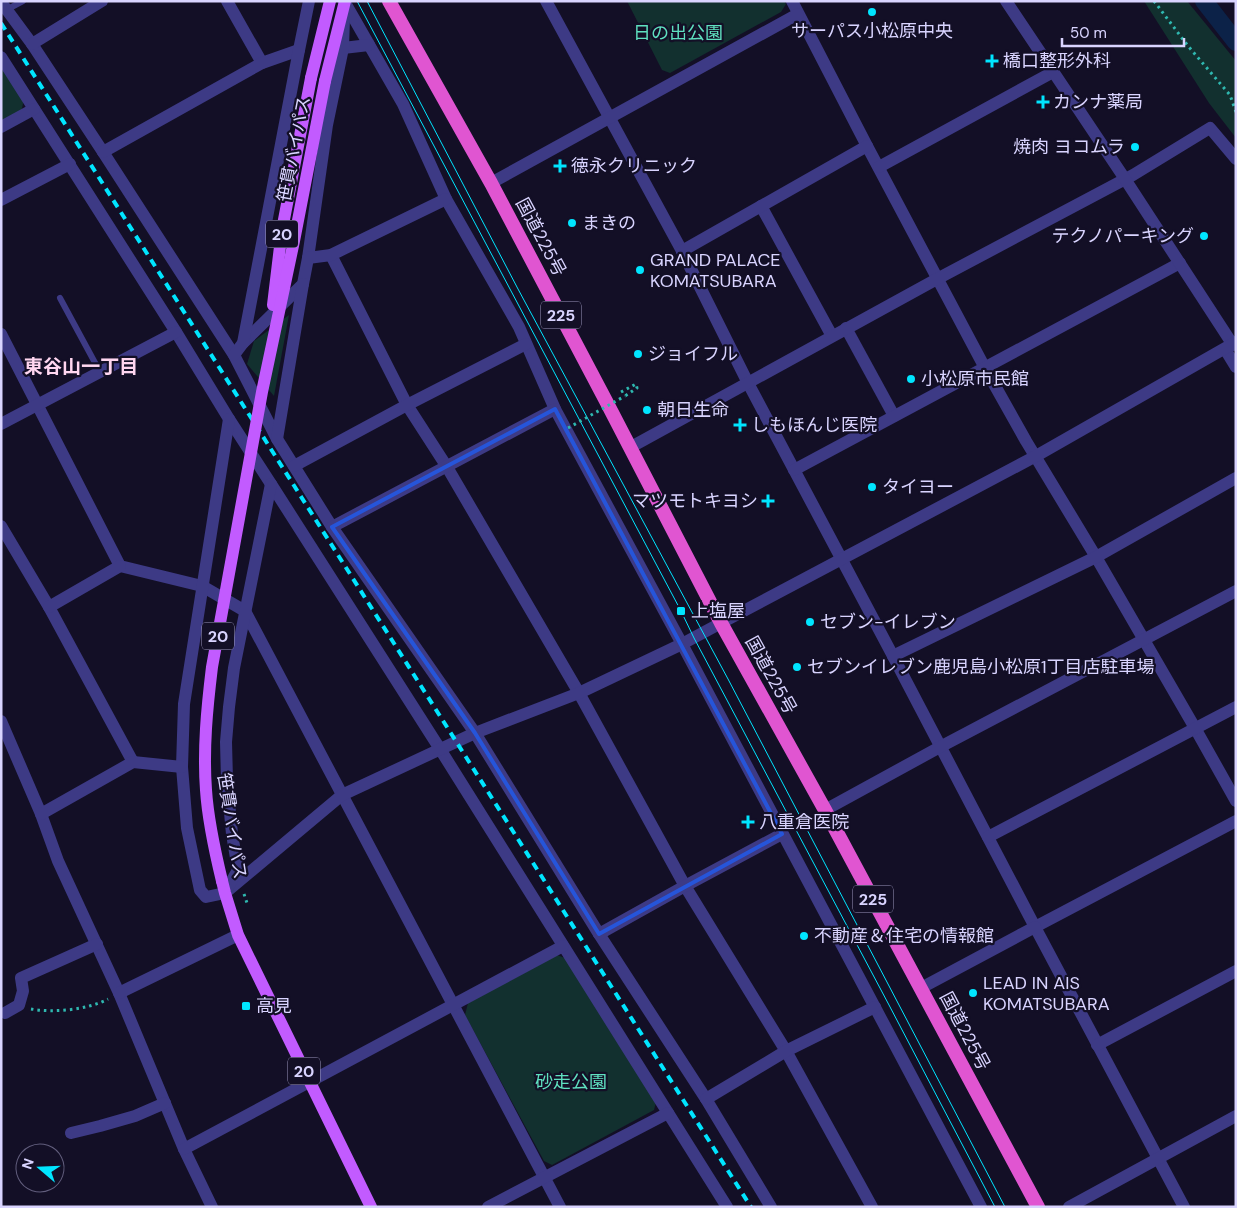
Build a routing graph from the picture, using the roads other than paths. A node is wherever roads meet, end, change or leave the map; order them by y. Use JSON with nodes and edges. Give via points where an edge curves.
{"nodes":[{"id":1,"x":23,"y":1,"type":"edge"},
{"id":2,"x":102,"y":1,"type":"edge"},
{"id":3,"x":227,"y":1,"type":"edge"},
{"id":4,"x":309,"y":1,"type":"edge"},
{"id":5,"x":330,"y":1,"type":"edge"},
{"id":6,"x":344,"y":1,"type":"edge"},
{"id":7,"x":389,"y":1,"type":"edge"},
{"id":8,"x":546,"y":1,"type":"edge"},
{"id":9,"x":792,"y":1,"type":"edge"},
{"id":10,"x":1006,"y":1,"type":"edge"},
{"id":11,"x":4,"y":6,"type":"edge"},
{"id":12,"x":798,"y":14,"type":"junction"},
{"id":13,"x":32,"y":44,"type":"junction"},
{"id":14,"x":369,"y":45,"type":"junction"},
{"id":15,"x":299,"y":50,"type":"junction"},
{"id":16,"x":337,"y":51,"type":"junction"},
{"id":17,"x":1,"y":57,"type":"edge"},
{"id":18,"x":262,"y":63,"type":"junction"},
{"id":19,"x":1053,"y":72,"type":"junction"},
{"id":20,"x":34,"y":109,"type":"junction"},
{"id":21,"x":609,"y":118,"type":"junction"},
{"id":22,"x":1,"y":126,"type":"edge"},
{"id":23,"x":867,"y":146,"type":"junction"},
{"id":24,"x":103,"y":152,"type":"junction"},
{"id":25,"x":1236,"y":159,"type":"edge"},
{"id":26,"x":70,"y":164,"type":"junction"},
{"id":27,"x":879,"y":167,"type":"junction"},
{"id":28,"x":1125,"y":179,"type":"junction"},
{"id":29,"x":491,"y":183,"type":"junction"},
{"id":30,"x":446,"y":199,"type":"junction"},
{"id":31,"x":1,"y":200,"type":"edge"},
{"id":32,"x":761,"y":206,"type":"junction"},
{"id":33,"x":682,"y":251,"type":"junction"},
{"id":34,"x":332,"y":255,"type":"junction"},
{"id":35,"x":308,"y":258,"type":"junction"},
{"id":36,"x":1180,"y":263,"type":"junction"},
{"id":37,"x":937,"y":279,"type":"junction"},
{"id":38,"x":303,"y":284,"type":"junction"},
{"id":39,"x":60,"y":298,"type":"dead end"},
{"id":40,"x":846,"y":328,"type":"junction"},
{"id":41,"x":176,"y":332,"type":"junction"},
{"id":42,"x":1,"y":334,"type":"edge"},
{"id":43,"x":832,"y":336,"type":"junction"},
{"id":44,"x":243,"y":343,"type":"junction"},
{"id":45,"x":526,"y":344,"type":"junction"},
{"id":46,"x":1231,"y":345,"type":"edge"},
{"id":47,"x":234,"y":355,"type":"junction"},
{"id":48,"x":1236,"y":366,"type":"edge"},
{"id":49,"x":985,"y":368,"type":"junction"},
{"id":50,"x":100,"y":372,"type":"junction"},
{"id":51,"x":748,"y":383,"type":"junction"},
{"id":52,"x":262,"y":392,"type":"junction"},
{"id":53,"x":38,"y":405,"type":"junction"},
{"id":54,"x":407,"y":405,"type":"junction"},
{"id":55,"x":555,"y":410,"type":"junction"},
{"id":56,"x":894,"y":416,"type":"junction"},
{"id":57,"x":229,"y":419,"type":"junction"},
{"id":58,"x":1,"y":424,"type":"edge"},
{"id":59,"x":278,"y":439,"type":"junction"},
{"id":60,"x":630,"y":448,"type":"junction"},
{"id":61,"x":1036,"y":456,"type":"junction"},
{"id":62,"x":294,"y":466,"type":"junction"},
{"id":63,"x":447,"y":467,"type":"junction"},
{"id":64,"x":794,"y":470,"type":"junction"},
{"id":65,"x":1236,"y":478,"type":"edge"},
{"id":66,"x":271,"y":484,"type":"junction"},
{"id":67,"x":1,"y":526,"type":"edge"},
{"id":68,"x":332,"y":527,"type":"junction"},
{"id":69,"x":1096,"y":557,"type":"junction"},
{"id":70,"x":841,"y":558,"type":"junction"},
{"id":71,"x":120,"y":566,"type":"junction"},
{"id":72,"x":202,"y":586,"type":"junction"},
{"id":73,"x":1236,"y":591,"type":"edge"},
{"id":74,"x":49,"y":607,"type":"junction"},
{"id":75,"x":245,"y":611,"type":"junction"},
{"id":76,"x":721,"y":623,"type":"junction"},
{"id":77,"x":1144,"y":640,"type":"junction"},
{"id":78,"x":682,"y":644,"type":"junction"},
{"id":79,"x":893,"y":656,"type":"junction"},
{"id":80,"x":579,"y":693,"type":"junction"},
{"id":81,"x":1236,"y":707,"type":"edge"},
{"id":82,"x":2,"y":727,"type":"edge"},
{"id":83,"x":1195,"y":728,"type":"junction"},
{"id":84,"x":476,"y":732,"type":"junction"},
{"id":85,"x":940,"y":747,"type":"junction"},
{"id":86,"x":440,"y":749,"type":"junction"},
{"id":87,"x":133,"y":762,"type":"junction"},
{"id":88,"x":182,"y":767,"type":"junction"},
{"id":89,"x":342,"y":795,"type":"junction"},
{"id":90,"x":1236,"y":801,"type":"edge"},
{"id":91,"x":825,"y":810,"type":"junction"},
{"id":92,"x":41,"y":814,"type":"junction"},
{"id":93,"x":1236,"y":821,"type":"edge"},
{"id":94,"x":782,"y":834,"type":"junction"},
{"id":95,"x":988,"y":838,"type":"junction"},
{"id":96,"x":686,"y":886,"type":"junction"},
{"id":97,"x":224,"y":887,"type":"junction"},
{"id":98,"x":1035,"y":927,"type":"junction"},
{"id":99,"x":599,"y":934,"type":"junction"},
{"id":100,"x":238,"y":935,"type":"junction"},
{"id":101,"x":96,"y":944,"type":"junction"},
{"id":102,"x":563,"y":946,"type":"junction"},
{"id":103,"x":1236,"y":971,"type":"edge"},
{"id":104,"x":921,"y":988,"type":"junction"},
{"id":105,"x":119,"y":993,"type":"junction"},
{"id":106,"x":453,"y":1005,"type":"junction"},
{"id":107,"x":875,"y":1007,"type":"junction"},
{"id":108,"x":5,"y":1013,"type":"dead end"},
{"id":109,"x":1097,"y":1045,"type":"junction"},
{"id":110,"x":786,"y":1051,"type":"junction"},
{"id":111,"x":309,"y":1082,"type":"junction"},
{"id":112,"x":706,"y":1099,"type":"junction"},
{"id":113,"x":165,"y":1103,"type":"junction"},
{"id":114,"x":668,"y":1113,"type":"junction"},
{"id":115,"x":1236,"y":1116,"type":"edge"},
{"id":116,"x":71,"y":1133,"type":"dead end"},
{"id":117,"x":184,"y":1149,"type":"junction"},
{"id":118,"x":1159,"y":1158,"type":"junction"},
{"id":119,"x":545,"y":1177,"type":"junction"},
{"id":120,"x":212,"y":1207,"type":"edge"},
{"id":121,"x":371,"y":1207,"type":"edge"},
{"id":122,"x":488,"y":1207,"type":"edge"},
{"id":123,"x":560,"y":1207,"type":"edge"},
{"id":124,"x":728,"y":1207,"type":"edge"},
{"id":125,"x":771,"y":1207,"type":"edge"},
{"id":126,"x":872,"y":1207,"type":"edge"},
{"id":127,"x":981,"y":1207,"type":"edge"},
{"id":128,"x":1038,"y":1207,"type":"edge"},
{"id":129,"x":1069,"y":1207,"type":"edge"},
{"id":130,"x":1184,"y":1207,"type":"edge"}],
"edges":[{"from":1,"to":11,"type":"lane"},
{"from":2,"to":13,"type":"street"},
{"from":3,"to":18,"type":"street"},
{"from":4,"to":15,"type":"street"},
{"from":5,"to":52,"type":"main road","name":"笹貫バイパス","number":"20","bridge":true,"via":[[311,78],[282,230]]},
{"from":6,"to":14,"type":"street"},
{"from":6,"to":16,"type":"main road","name":"笹貫バイパス","number":"20"},
{"from":7,"to":29,"type":"highway","name":"国道225号","number":"225"},
{"from":8,"to":21,"type":"street"},
{"from":9,"to":12,"type":"street"},
{"from":10,"to":19,"type":"street"},
{"from":11,"to":13,"type":"street"},
{"from":12,"to":21,"type":"street"},
{"from":12,"to":23,"type":"street"},
{"from":13,"to":24,"type":"street"},
{"from":14,"to":16,"type":"street"},
{"from":14,"to":30,"type":"street","via":[[403,104]]},
{"from":15,"to":18,"type":"street"},
{"from":15,"to":44,"type":"street"},
{"from":16,"to":35,"type":"street"},
{"from":16,"to":52,"type":"main road","name":"笹貫バイパス","number":"20","bridge":true,"via":[[325,81]]},
{"from":17,"to":20,"type":"street"},
{"from":18,"to":24,"type":"street"},
{"from":19,"to":27,"type":"street"},
{"from":19,"to":28,"type":"street"},
{"from":20,"to":22,"type":"street"},
{"from":20,"to":26,"type":"street"},
{"from":21,"to":29,"type":"street"},
{"from":21,"to":33,"type":"street"},
{"from":23,"to":27,"type":"street"},
{"from":23,"to":32,"type":"street"},
{"from":24,"to":47,"type":"street"},
{"from":25,"to":28,"type":"street","via":[[1210,128]]},
{"from":26,"to":31,"type":"street"},
{"from":26,"to":41,"type":"street"},
{"from":27,"to":37,"type":"street"},
{"from":28,"to":36,"type":"street"},
{"from":28,"to":37,"type":"street"},
{"from":29,"to":60,"type":"highway","name":"国道225号","number":"225"},
{"from":30,"to":34,"type":"street"},
{"from":30,"to":45,"type":"street"},
{"from":32,"to":33,"type":"street"},
{"from":32,"to":43,"type":"street"},
{"from":33,"to":51,"type":"street"},
{"from":34,"to":35,"type":"street"},
{"from":34,"to":54,"type":"street"},
{"from":35,"to":38,"type":"street"},
{"from":36,"to":46,"type":"street"},
{"from":36,"to":49,"type":"street"},
{"from":37,"to":40,"type":"street"},
{"from":37,"to":49,"type":"street"},
{"from":38,"to":44,"type":"street"},
{"from":38,"to":59,"type":"street"},
{"from":39,"to":50,"type":"lane"},
{"from":40,"to":43,"type":"street"},
{"from":40,"to":56,"type":"street"},
{"from":41,"to":50,"type":"street"},
{"from":41,"to":57,"type":"street"},
{"from":42,"to":53,"type":"street"},
{"from":43,"to":51,"type":"street"},
{"from":44,"to":47,"type":"street"},
{"from":45,"to":54,"type":"street"},
{"from":45,"to":55,"type":"street"},
{"from":46,"to":48,"type":"street"},
{"from":46,"to":61,"type":"street"},
{"from":47,"to":59,"type":"street"},
{"from":49,"to":56,"type":"street"},
{"from":49,"to":61,"type":"street"},
{"from":50,"to":53,"type":"street"},
{"from":51,"to":60,"type":"street"},
{"from":51,"to":64,"type":"street"},
{"from":52,"to":97,"type":"main road","name":"笹貫バイパス","number":"20","bridge":true,"via":[[212,667],[207,712],[206,791]]},
{"from":53,"to":58,"type":"street"},
{"from":53,"to":71,"type":"street"},
{"from":54,"to":62,"type":"street"},
{"from":54,"to":63,"type":"street"},
{"from":55,"to":63,"type":"street"},
{"from":55,"to":78,"type":"street"},
{"from":56,"to":64,"type":"street"},
{"from":57,"to":66,"type":"street"},
{"from":57,"to":72,"type":"street"},
{"from":59,"to":62,"type":"street"},
{"from":60,"to":76,"type":"highway","name":"国道225号","number":"225"},
{"from":61,"to":69,"type":"street"},
{"from":61,"to":70,"type":"street"},
{"from":62,"to":68,"type":"street"},
{"from":63,"to":68,"type":"street"},
{"from":63,"to":80,"type":"street"},
{"from":64,"to":70,"type":"street"},
{"from":65,"to":69,"type":"street"},
{"from":66,"to":75,"type":"street"},
{"from":66,"to":86,"type":"street"},
{"from":67,"to":74,"type":"street"},
{"from":68,"to":84,"type":"street"},
{"from":69,"to":77,"type":"street"},
{"from":69,"to":79,"type":"street"},
{"from":70,"to":76,"type":"street"},
{"from":70,"to":79,"type":"street"},
{"from":71,"to":72,"type":"street"},
{"from":71,"to":74,"type":"street"},
{"from":72,"to":75,"type":"street"},
{"from":72,"to":88,"type":"street","via":[[184,704]]},
{"from":73,"to":77,"type":"street"},
{"from":74,"to":87,"type":"street"},
{"from":75,"to":89,"type":"street"},
{"from":75,"to":97,"type":"street","via":[[234,668],[226,742],[232,834],[238,870]]},
{"from":76,"to":78,"type":"street"},
{"from":76,"to":91,"type":"highway","name":"国道225号","number":"225"},
{"from":77,"to":83,"type":"street"},
{"from":77,"to":85,"type":"street"},
{"from":78,"to":80,"type":"street"},
{"from":78,"to":94,"type":"street"},
{"from":79,"to":85,"type":"street"},
{"from":80,"to":84,"type":"street"},
{"from":80,"to":96,"type":"street"},
{"from":81,"to":83,"type":"street"},
{"from":82,"to":92,"type":"street"},
{"from":83,"to":90,"type":"street"},
{"from":83,"to":95,"type":"street"},
{"from":84,"to":86,"type":"street"},
{"from":84,"to":99,"type":"street"},
{"from":85,"to":91,"type":"street"},
{"from":85,"to":95,"type":"street"},
{"from":86,"to":89,"type":"street"},
{"from":86,"to":102,"type":"street"},
{"from":87,"to":88,"type":"street"},
{"from":87,"to":92,"type":"street"},
{"from":88,"to":97,"type":"street","via":[[187,828],[200,890],[206,897]]},
{"from":89,"to":97,"type":"street"},
{"from":89,"to":106,"type":"street"},
{"from":91,"to":104,"type":"highway","name":"国道225号","number":"225"},
{"from":92,"to":101,"type":"street","via":[[58,861]]},
{"from":93,"to":98,"type":"street"},
{"from":94,"to":96,"type":"street"},
{"from":94,"to":107,"type":"street"},
{"from":95,"to":98,"type":"street"},
{"from":96,"to":99,"type":"street"},
{"from":96,"to":110,"type":"street"},
{"from":97,"to":100,"type":"main road","name":"笹貫バイパス","number":"20"},
{"from":98,"to":104,"type":"street"},
{"from":98,"to":109,"type":"street"},
{"from":99,"to":112,"type":"street"},
{"from":100,"to":105,"type":"street"},
{"from":100,"to":111,"type":"main road","name":"笹貫バイパス","number":"20"},
{"from":101,"to":105,"type":"street"},
{"from":101,"to":108,"type":"street","via":[[21,978],[23,991],[19,1005]]},
{"from":102,"to":106,"type":"street"},
{"from":102,"to":114,"type":"street"},
{"from":103,"to":109,"type":"street"},
{"from":104,"to":128,"type":"highway","name":"国道225号","number":"225"},
{"from":105,"to":113,"type":"street"},
{"from":106,"to":111,"type":"street"},
{"from":106,"to":119,"type":"street"},
{"from":107,"to":110,"type":"street"},
{"from":107,"to":127,"type":"street"},
{"from":109,"to":118,"type":"street"},
{"from":110,"to":112,"type":"street"},
{"from":110,"to":126,"type":"street"},
{"from":111,"to":117,"type":"street"},
{"from":111,"to":121,"type":"main road","name":"笹貫バイパス","number":"20"},
{"from":112,"to":125,"type":"street"},
{"from":113,"to":116,"type":"street","via":[[136,1116]]},
{"from":113,"to":117,"type":"street"},
{"from":114,"to":119,"type":"street"},
{"from":114,"to":124,"type":"street"},
{"from":115,"to":118,"type":"street"},
{"from":117,"to":120,"type":"street"},
{"from":118,"to":129,"type":"street"},
{"from":118,"to":130,"type":"street"},
{"from":119,"to":122,"type":"street"},
{"from":119,"to":123,"type":"street"}]}
